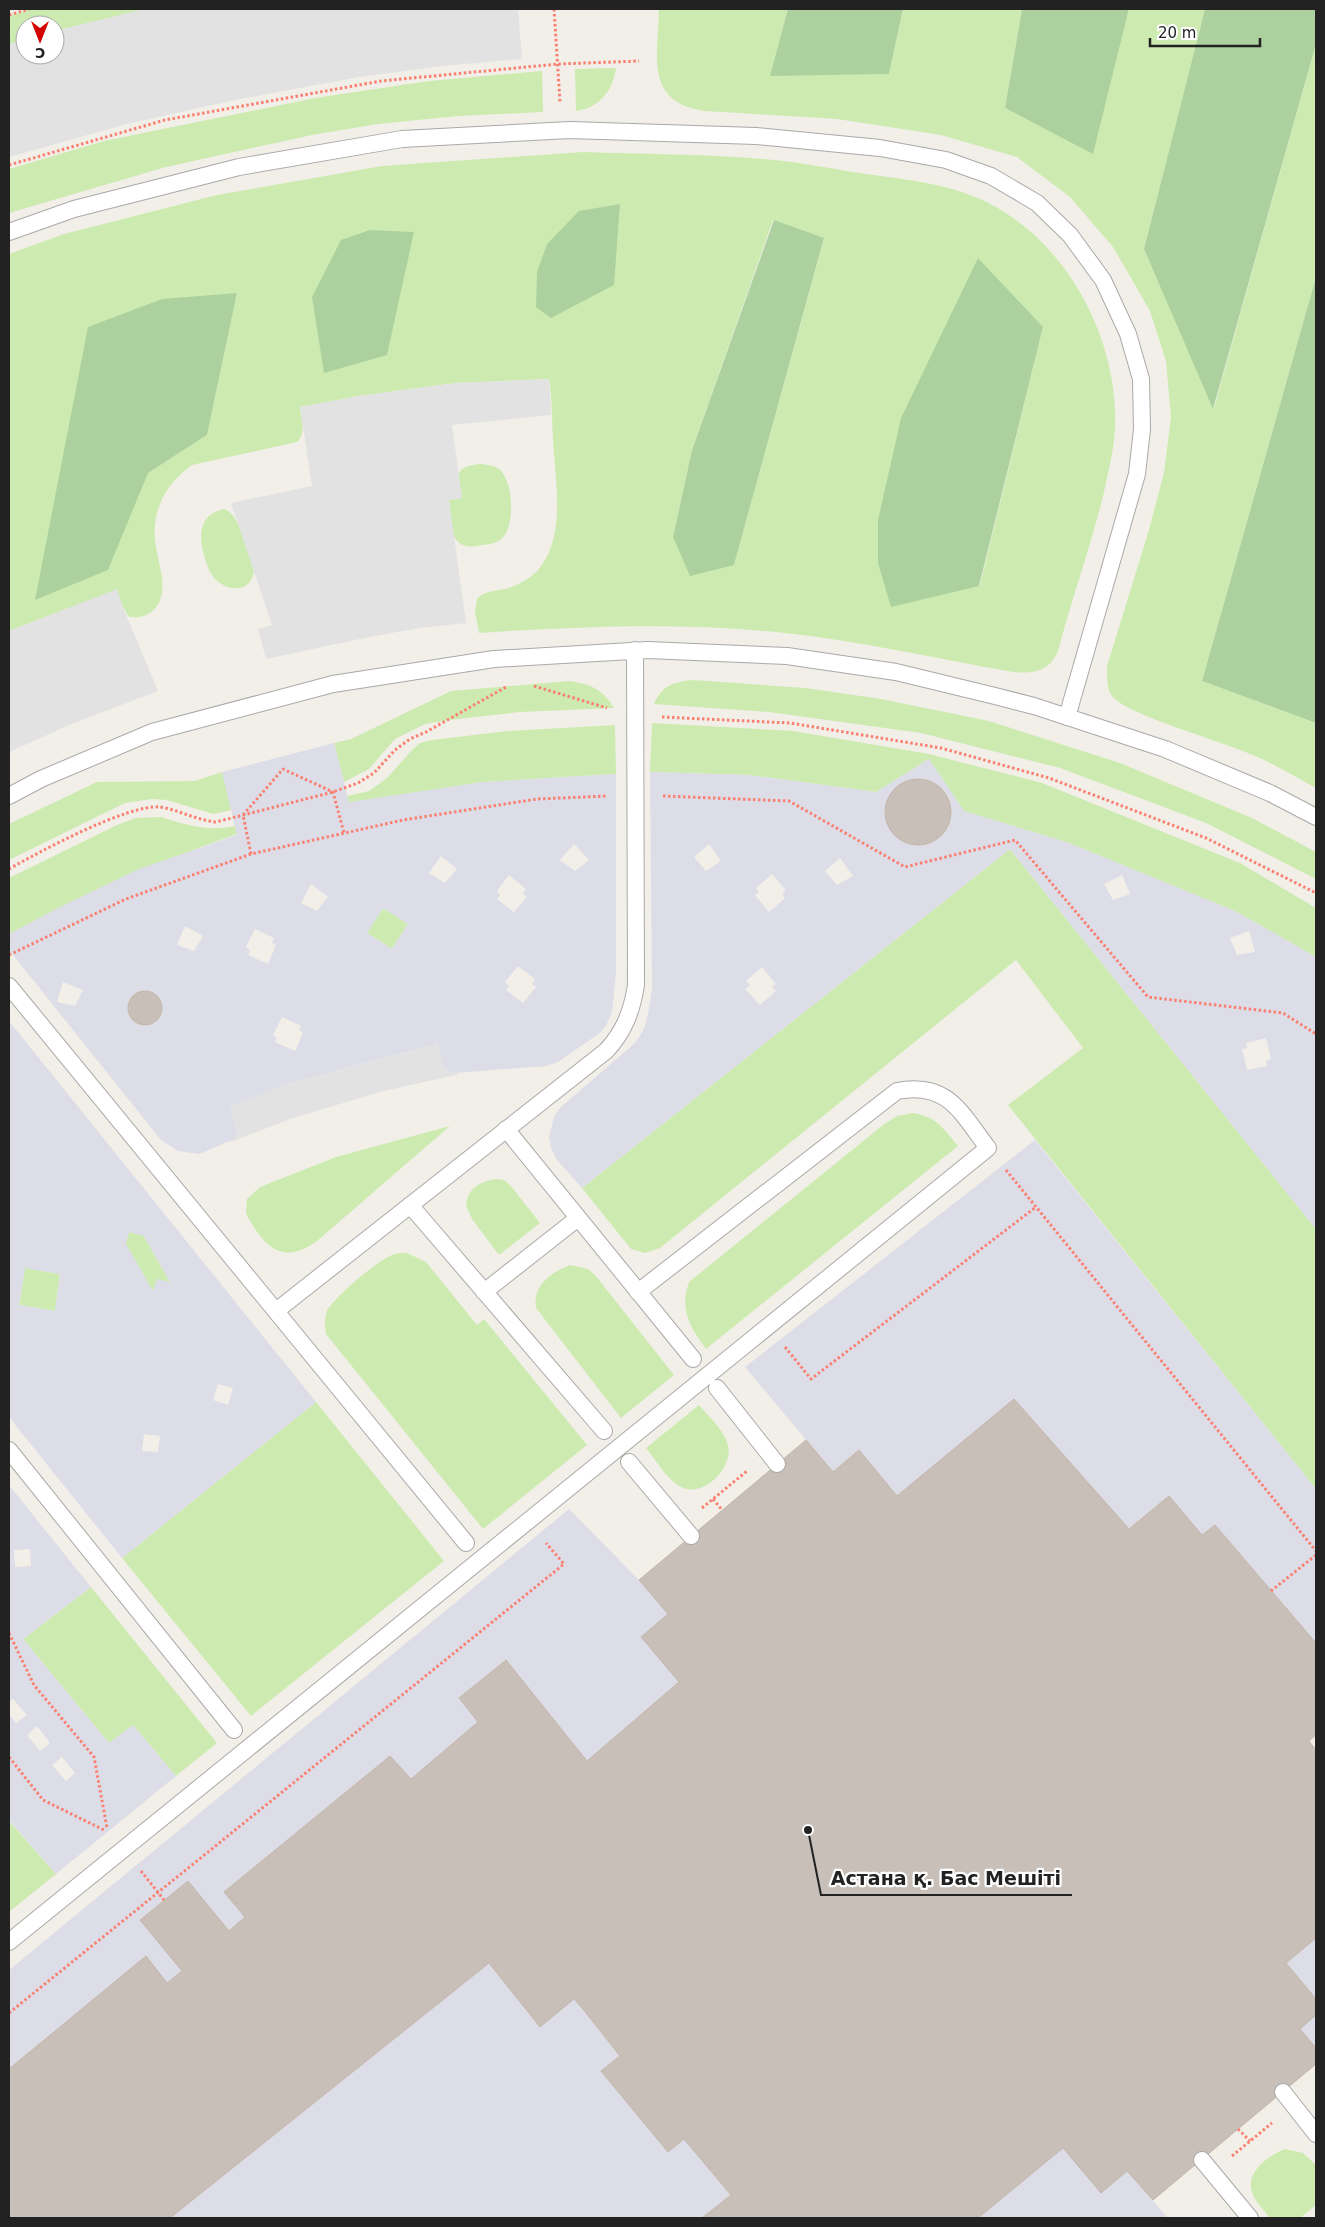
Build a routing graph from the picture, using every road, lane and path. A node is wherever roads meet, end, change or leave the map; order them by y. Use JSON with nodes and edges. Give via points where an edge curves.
{"nodes":[{"id":1,"x":28,"y":9,"type":"edge"},
{"id":2,"x":554,"y":9,"type":"edge"},
{"id":3,"x":9,"y":15,"type":"edge"},
{"id":4,"x":639,"y":62,"type":"dead end"},
{"id":5,"x":558,"y":64,"type":"junction"},
{"id":6,"x":561,"y":130,"type":"junction"},
{"id":7,"x":9,"y":165,"type":"edge"},
{"id":8,"x":9,"y":232,"type":"edge"},
{"id":9,"x":635,"y":650,"type":"junction"},
{"id":10,"x":1067,"y":717,"type":"junction"},
{"id":11,"x":635,"y":795,"type":"junction"},
{"id":12,"x":9,"y":796,"type":"edge"},
{"id":13,"x":1316,"y":817,"type":"edge"},
{"id":14,"x":344,"y":833,"type":"junction"},
{"id":15,"x":251,"y":854,"type":"junction"},
{"id":16,"x":9,"y":955,"type":"edge"},
{"id":17,"x":9,"y":986,"type":"edge"},
{"id":18,"x":1316,"y":1034,"type":"edge"},
{"id":19,"x":506,"y":1129,"type":"junction"},
{"id":20,"x":988,"y":1148,"type":"junction"},
{"id":21,"x":410,"y":1205,"type":"junction"},
{"id":22,"x":1036,"y":1208,"type":"junction"},
{"id":23,"x":578,"y":1218,"type":"junction"},
{"id":24,"x":484,"y":1292,"type":"junction"},
{"id":25,"x":638,"y":1292,"type":"junction"},
{"id":26,"x":276,"y":1311,"type":"junction"},
{"id":27,"x":768,"y":1327,"type":"junction"},
{"id":28,"x":693,"y":1359,"type":"dead end"},
{"id":29,"x":717,"y":1388,"type":"dead end"},
{"id":30,"x":604,"y":1431,"type":"dead end"},
{"id":31,"x":9,"y":1450,"type":"edge"},
{"id":32,"x":773,"y":1458,"type":"joint"},
{"id":33,"x":629,"y":1462,"type":"dead end"},
{"id":34,"x":713,"y":1499,"type":"junction"},
{"id":35,"x":722,"y":1510,"type":"dead end"},
{"id":36,"x":528,"y":1521,"type":"junction"},
{"id":37,"x":686,"y":1530,"type":"joint"},
{"id":38,"x":466,"y":1543,"type":"dead end"},
{"id":39,"x":1316,"y":1551,"type":"edge"},
{"id":40,"x":1316,"y":1555,"type":"edge"},
{"id":41,"x":1271,"y":1591,"type":"dead end"},
{"id":42,"x":9,"y":1632,"type":"edge"},
{"id":43,"x":234,"y":1730,"type":"dead end"},
{"id":44,"x":9,"y":1757,"type":"edge"},
{"id":45,"x":9,"y":1942,"type":"edge"},
{"id":46,"x":9,"y":2014,"type":"edge"},
{"id":47,"x":1283,"y":2092,"type":"dead end"},
{"id":48,"x":1293,"y":2105,"type":"junction"},
{"id":49,"x":1238,"y":2129,"type":"dead end"},
{"id":50,"x":1316,"y":2134,"type":"edge"},
{"id":51,"x":1250,"y":2141,"type":"junction"},
{"id":52,"x":1207,"y":2166,"type":"joint"},
{"id":53,"x":1250,"y":2218,"type":"edge"}],
"edges":[{"from":1,"to":3,"type":"path"},
{"from":2,"to":5,"type":"path"},
{"from":4,"to":5,"type":"path"},
{"from":5,"to":6,"type":"path"},
{"from":5,"to":7,"type":"path","via":[[381,80],[165,120]]},
{"from":6,"to":8,"type":"lane","via":[[402,139],[239,167],[74,209]]},
{"from":6,"to":10,"type":"lane","via":[[756,136],[880,148],[946,160],[992,176],[1037,203],[1070,235],[1103,280],[1128,334],[1141,379],[1142,429],[1137,474]]},
{"from":9,"to":10,"type":"lane","via":[[787,656],[896,672]]},
{"from":9,"to":11,"type":"lane"},
{"from":9,"to":12,"type":"lane","via":[[494,659],[333,684],[152,732]]},
{"from":10,"to":13,"type":"lane","via":[[1164,749],[1270,793]]},
{"from":11,"to":14,"type":"path","via":[[537,800],[403,820]]},
{"from":11,"to":18,"type":"path","via":[[789,801],[905,867],[1015,840],[1148,997],[1283,1013]]},
{"from":11,"to":19,"type":"lane","via":[[636,985],[628,1018],[618,1038],[606,1051]]},
{"from":14,"to":15,"type":"path"},
{"from":14,"to":15,"type":"path","via":[[333,792],[283,769],[243,815]]},
{"from":15,"to":16,"type":"path","via":[[126,899]]},
{"from":17,"to":26,"type":"lane"},
{"from":19,"to":21,"type":"lane"},
{"from":19,"to":23,"type":"lane"},
{"from":20,"to":22,"type":"path"},
{"from":20,"to":25,"type":"lane","via":[[950,1100],[922,1088],[897,1091]]},
{"from":20,"to":27,"type":"lane"},
{"from":21,"to":24,"type":"lane"},
{"from":21,"to":26,"type":"lane"},
{"from":22,"to":27,"type":"path","via":[[811,1379]]},
{"from":22,"to":39,"type":"path"},
{"from":23,"to":24,"type":"lane"},
{"from":23,"to":25,"type":"lane"},
{"from":24,"to":30,"type":"lane"},
{"from":25,"to":28,"type":"lane"},
{"from":26,"to":38,"type":"lane"},
{"from":27,"to":36,"type":"lane"},
{"from":29,"to":32,"type":"lane"},
{"from":31,"to":43,"type":"lane"},
{"from":32,"to":34,"type":"path"},
{"from":33,"to":37,"type":"lane"},
{"from":34,"to":35,"type":"path"},
{"from":34,"to":37,"type":"path"},
{"from":36,"to":45,"type":"lane"},
{"from":36,"to":46,"type":"path","via":[[564,1564]]},
{"from":40,"to":41,"type":"path"},
{"from":42,"to":44,"type":"path","via":[[34,1686],[94,1757],[108,1832],[43,1800]]},
{"from":47,"to":48,"type":"lane"},
{"from":48,"to":50,"type":"lane"},
{"from":48,"to":51,"type":"path"},
{"from":49,"to":51,"type":"path"},
{"from":51,"to":52,"type":"path"},
{"from":52,"to":53,"type":"lane"}]}
